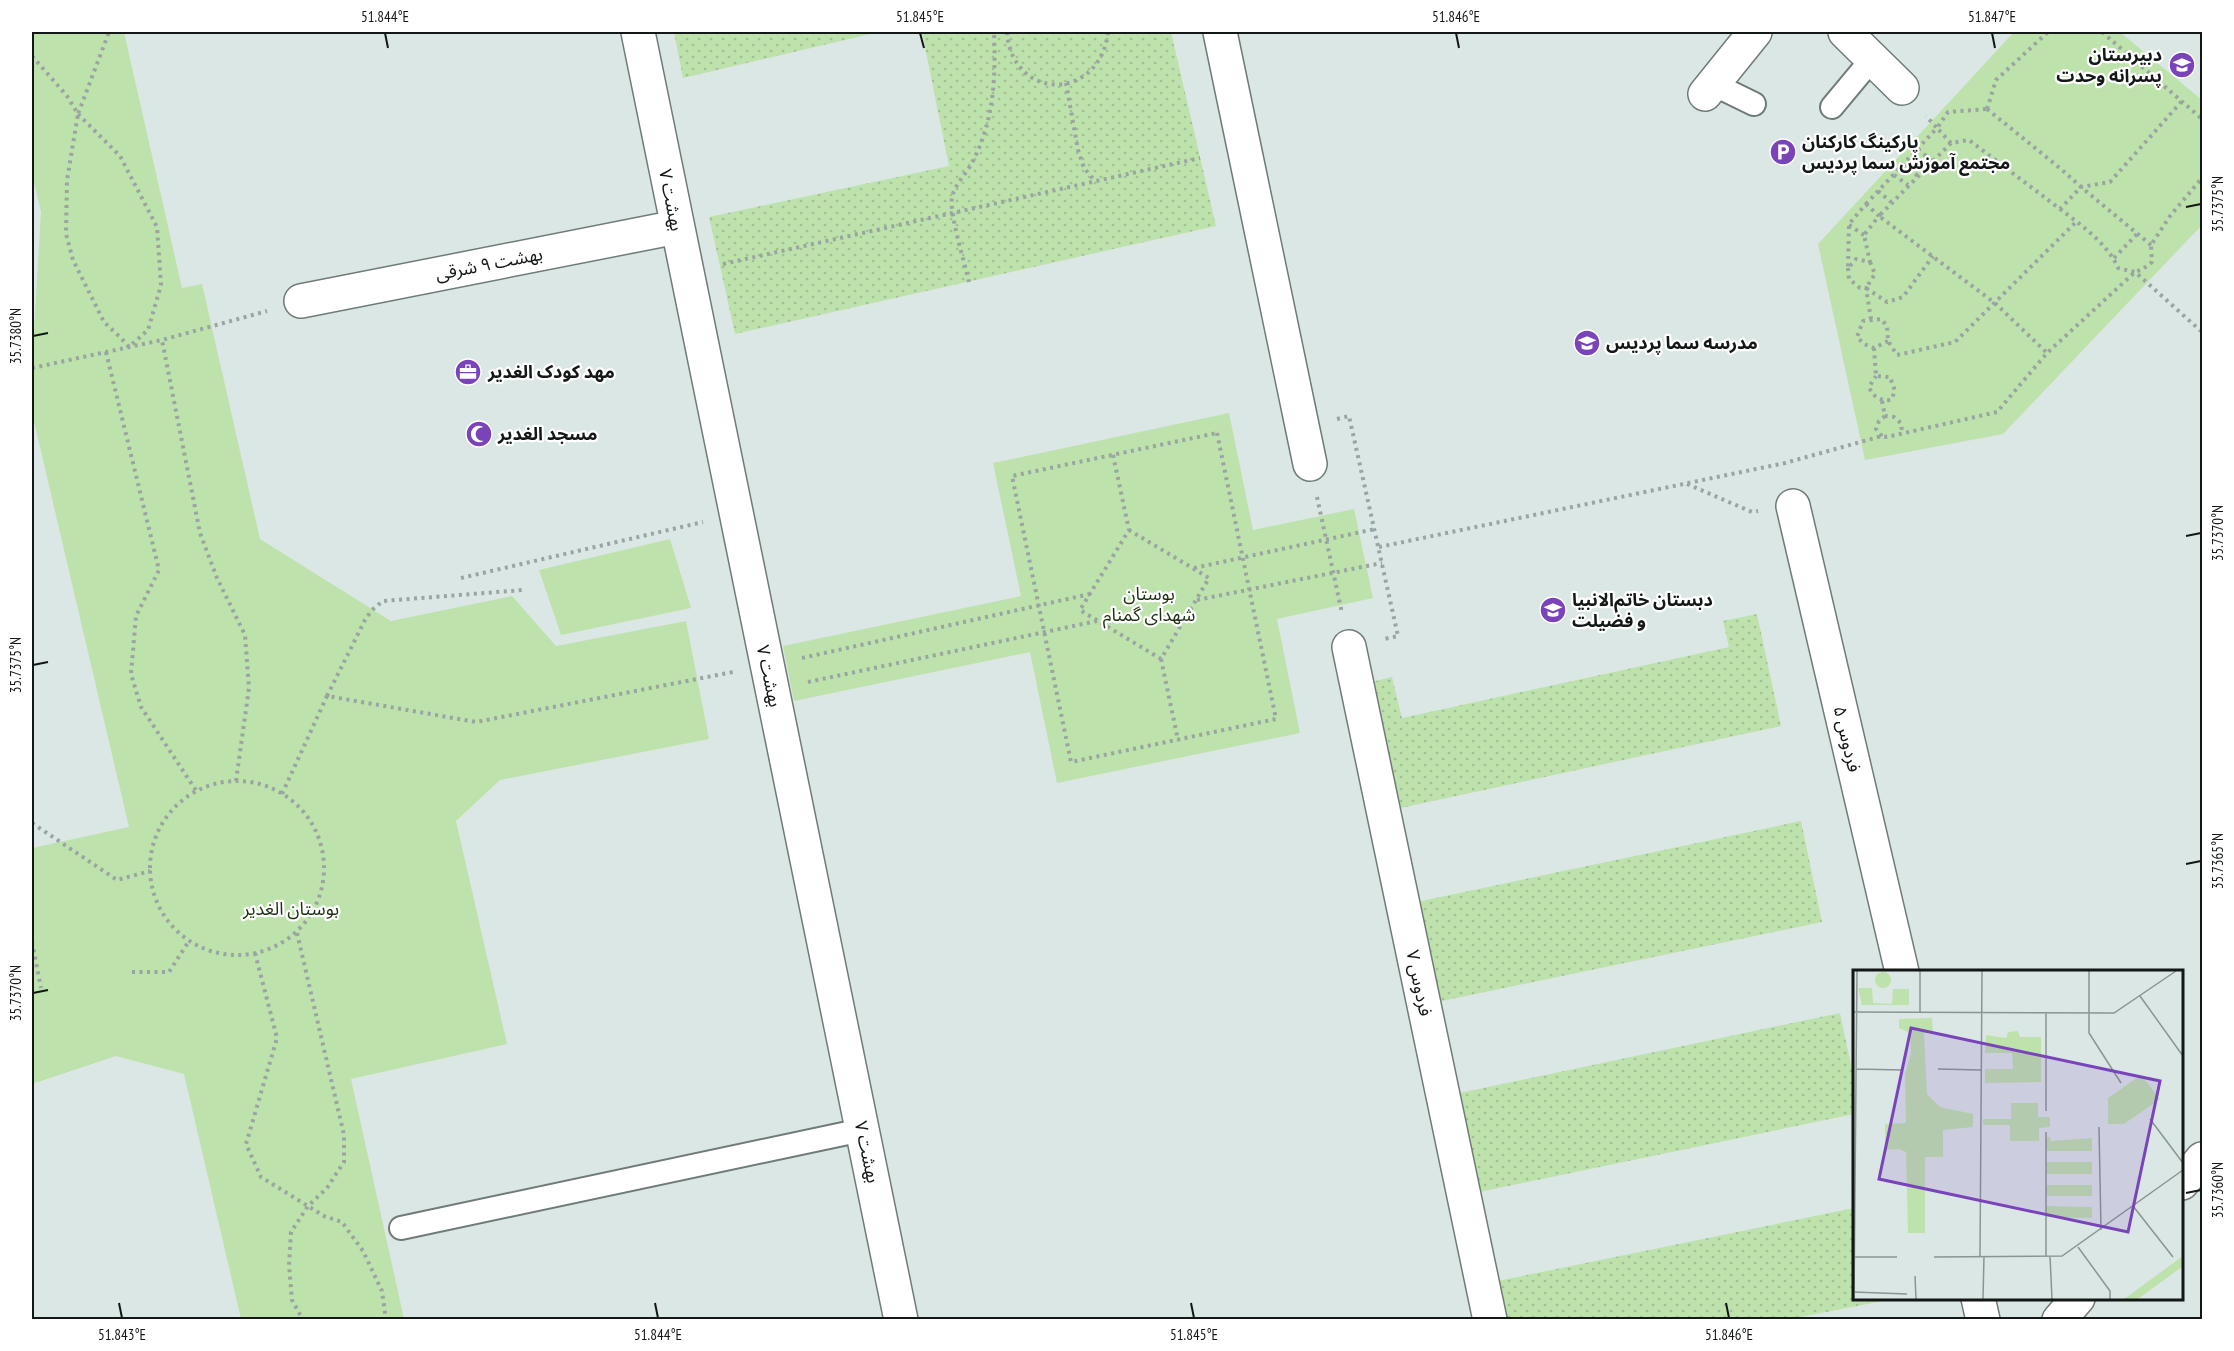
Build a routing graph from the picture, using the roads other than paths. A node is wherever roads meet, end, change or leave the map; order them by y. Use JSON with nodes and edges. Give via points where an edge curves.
{"nodes":[{"id":1,"x":638,"y":32,"type":"edge"},
{"id":2,"x":1220,"y":32,"type":"edge"},
{"id":3,"x":1755,"y":32,"type":"edge"},
{"id":4,"x":1845,"y":32,"type":"edge"},
{"id":5,"x":1872,"y":59,"type":"junction"},
{"id":6,"x":1902,"y":88,"type":"dead end"},
{"id":7,"x":1709,"y":89,"type":"joint"},
{"id":8,"x":1754,"y":104,"type":"dead end"},
{"id":9,"x":1832,"y":107,"type":"dead end"},
{"id":10,"x":677,"y":227,"type":"junction"},
{"id":11,"x":301,"y":301,"type":"road end"},
{"id":12,"x":1310,"y":464,"type":"road end"},
{"id":13,"x":1793,"y":506,"type":"road end"},
{"id":14,"x":1349,"y":647,"type":"road end"},
{"id":15,"x":1902,"y":970,"type":"edge"},
{"id":16,"x":862,"y":1130,"type":"junction"},
{"id":17,"x":2202,"y":1159,"type":"edge"},
{"id":18,"x":2183,"y":1181,"type":"edge"},
{"id":19,"x":401,"y":1228,"type":"dead end"},
{"id":20,"x":1978,"y":1300,"type":"edge"},
{"id":21,"x":2077,"y":1300,"type":"edge"},
{"id":22,"x":901,"y":1320,"type":"edge"},
{"id":23,"x":1490,"y":1320,"type":"edge"},
{"id":24,"x":1983,"y":1320,"type":"edge"},
{"id":25,"x":2059,"y":1320,"type":"edge"}],
"edges":[{"from":1,"to":10,"type":"street","name":"بهشت ۷"},
{"from":2,"to":12,"type":"street"},
{"from":3,"to":7,"type":"street"},
{"from":4,"to":5,"type":"street"},
{"from":5,"to":6,"type":"street"},
{"from":5,"to":9,"type":"lane"},
{"from":7,"to":8,"type":"lane"},
{"from":10,"to":11,"type":"street","name":"بهشت ۹ شرقی"},
{"from":10,"to":16,"type":"street","name":"بهشت ۷"},
{"from":13,"to":15,"type":"street","name":"فردوس ۵"},
{"from":14,"to":23,"type":"street","name":"فردوس ۷"},
{"from":16,"to":19,"type":"lane"},
{"from":16,"to":22,"type":"street","name":"بهشت ۷"},
{"from":17,"to":18,"type":"street"},
{"from":20,"to":24,"type":"street"},
{"from":21,"to":25,"type":"street"}]}
